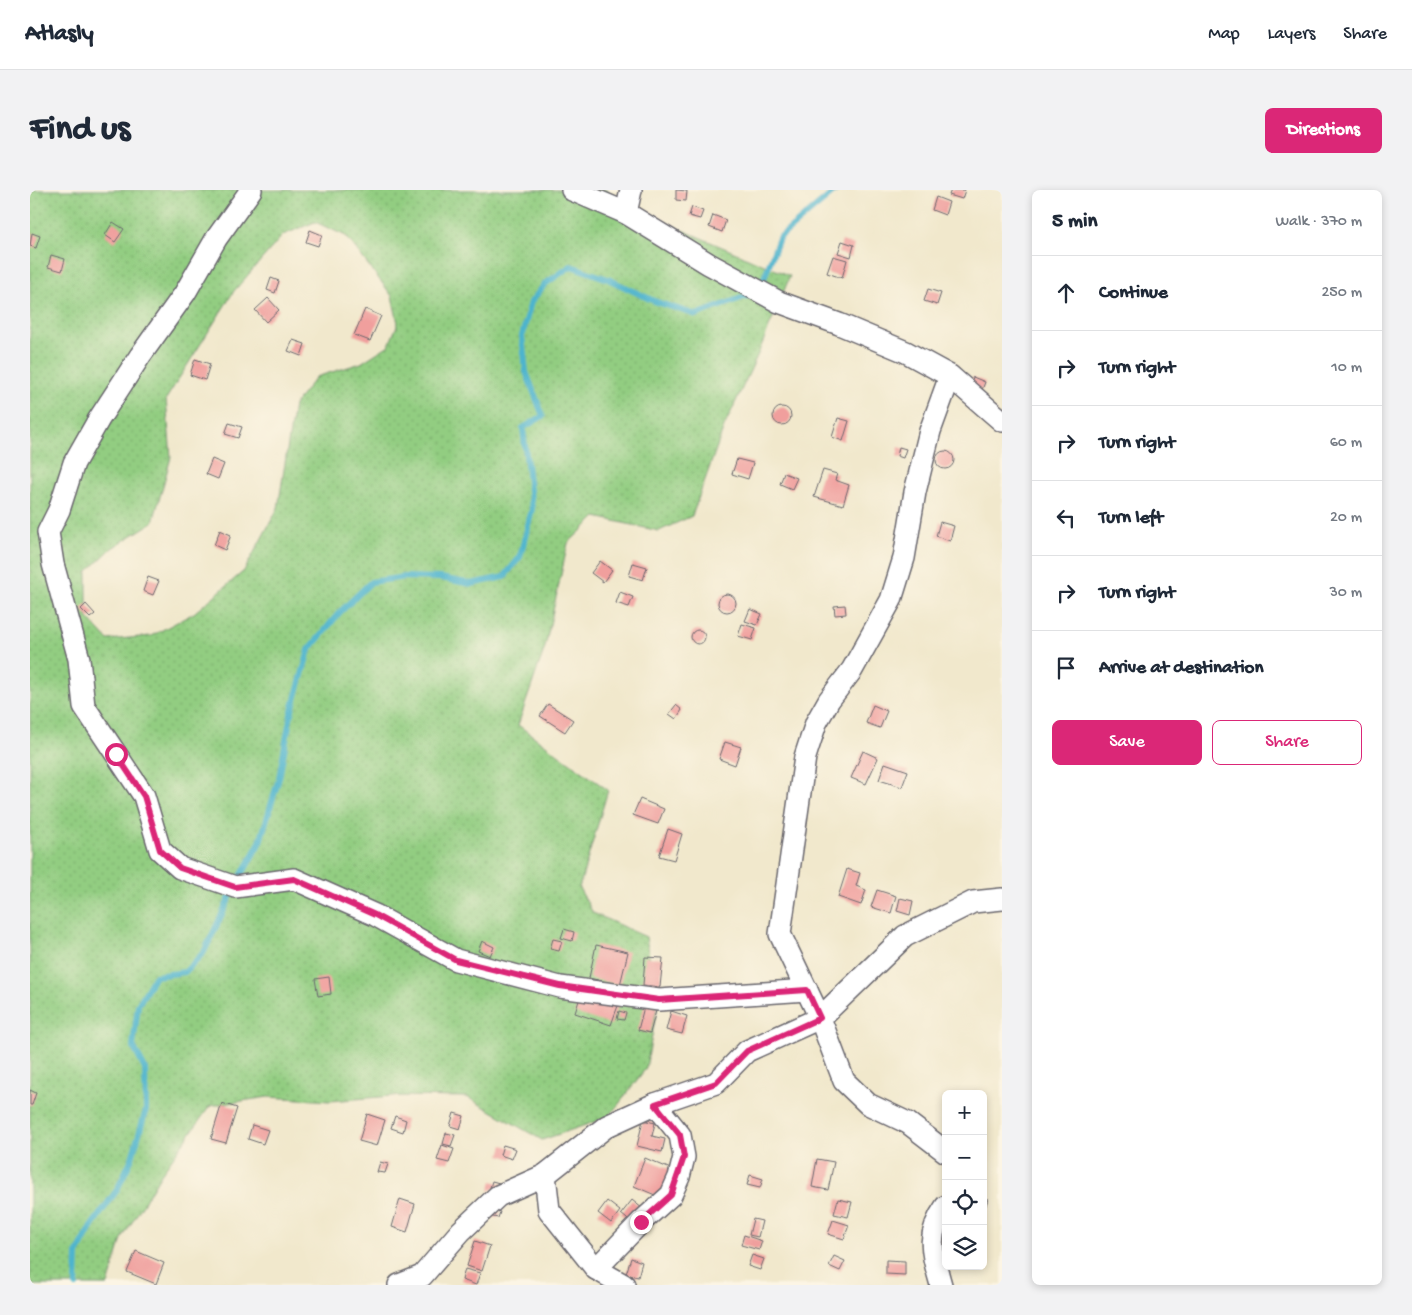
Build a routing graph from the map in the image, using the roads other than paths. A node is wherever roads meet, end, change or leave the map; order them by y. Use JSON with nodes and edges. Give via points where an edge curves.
{"nodes":[{"id":1,"x":251,"y":190,"type":"edge"},
{"id":2,"x":572,"y":190,"type":"edge"},
{"id":3,"x":631,"y":190,"type":"edge"},
{"id":4,"x":626,"y":213,"type":"junction"},
{"id":5,"x":950,"y":376,"type":"junction"},
{"id":6,"x":1002,"y":421,"type":"edge"},
{"id":7,"x":1002,"y":899,"type":"edge"},
{"id":8,"x":807,"y":990,"type":"junction"},
{"id":9,"x":820,"y":1018,"type":"junction"},
{"id":10,"x":655,"y":1104,"type":"junction"},
{"id":11,"x":942,"y":1149,"type":"edge"},
{"id":12,"x":545,"y":1175,"type":"junction"},
{"id":13,"x":942,"y":1211,"type":"edge"},
{"id":14,"x":596,"y":1269,"type":"junction"},
{"id":15,"x":399,"y":1285,"type":"edge"},
{"id":16,"x":624,"y":1285,"type":"edge"},
{"id":17,"x":941,"y":1285,"type":"edge"}],
"edges":[{"from":1,"to":8,"type":"street","via":[[86,441],[74,462],[59,510],[48,532],[53,564],[79,659],[84,706],[144,796],[160,850],[180,868],[235,887],[294,879],[375,915],[456,960],[560,986],[659,1000]]},
{"from":2,"to":4,"type":"street"},
{"from":3,"to":4,"type":"street"},
{"from":4,"to":5,"type":"street","via":[[709,264],[780,302],[906,352]]},
{"from":5,"to":6,"type":"street"},
{"from":5,"to":8,"type":"street","via":[[914,492],[904,558],[891,600],[852,670],[816,723],[805,757],[780,934]]},
{"from":7,"to":9,"type":"street","via":[[973,902],[905,936]]},
{"from":8,"to":9,"type":"street"},
{"from":9,"to":10,"type":"street","via":[[747,1051],[716,1083]]},
{"from":9,"to":11,"type":"street","via":[[844,1081],[868,1104],[908,1123]]},
{"from":10,"to":12,"type":"street","via":[[607,1126]]},
{"from":10,"to":14,"type":"street","via":[[680,1135],[684,1157],[678,1177],[671,1195]]},
{"from":12,"to":14,"type":"street","via":[[549,1210]]},
{"from":12,"to":15,"type":"street","via":[[498,1196],[461,1231],[422,1276]]},
{"from":13,"to":17,"type":"street","via":[[936,1219],[931,1244]]},
{"from":14,"to":16,"type":"street"}]}
